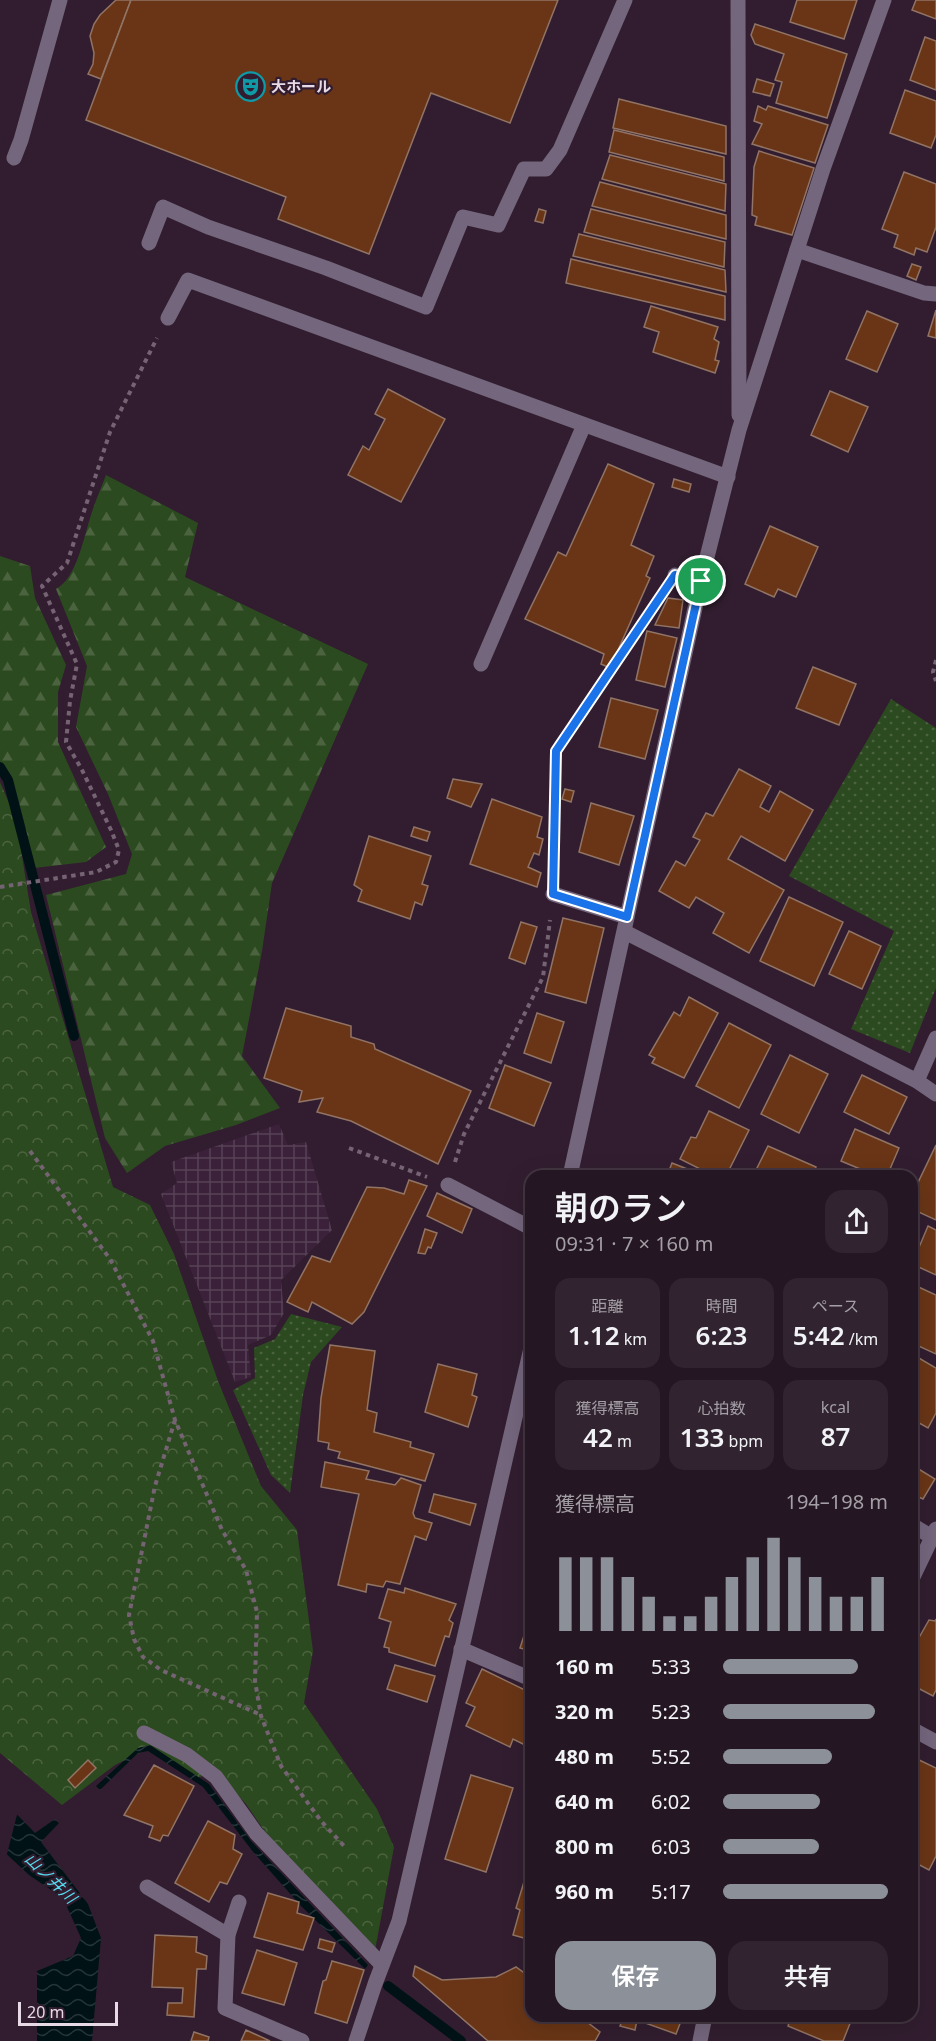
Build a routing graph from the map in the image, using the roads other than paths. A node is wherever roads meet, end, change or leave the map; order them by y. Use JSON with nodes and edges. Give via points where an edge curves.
{"nodes":[{"id":1,"x":60,"y":0,"type":"edge"},
{"id":2,"x":625,"y":0,"type":"edge"},
{"id":3,"x":738,"y":0,"type":"edge"},
{"id":4,"x":884,"y":0,"type":"edge"},
{"id":5,"x":14,"y":158,"type":"dead end"},
{"id":6,"x":148,"y":243,"type":"dead end"},
{"id":7,"x":797,"y":250,"type":"junction"},
{"id":8,"x":936,"y":294,"type":"edge"},
{"id":9,"x":168,"y":318,"type":"road end"},
{"id":10,"x":584,"y":425,"type":"junction"},
{"id":11,"x":739,"y":430,"type":"junction"},
{"id":12,"x":728,"y":477,"type":"junction"},
{"id":13,"x":675,"y":575,"type":"road end"},
{"id":14,"x":701,"y":581,"type":"junction"},
{"id":15,"x":481,"y":664,"type":"dead end"},
{"id":16,"x":553,"y":894,"type":"road end"},
{"id":17,"x":626,"y":925,"type":"junction"},
{"id":18,"x":936,"y":1038,"type":"edge"},
{"id":19,"x":917,"y":1081,"type":"junction"},
{"id":20,"x":936,"y":1094,"type":"edge"},
{"id":21,"x":571,"y":1170,"type":"edge"},
{"id":22,"x":448,"y":1185,"type":"road end"},
{"id":23,"x":525,"y":1225,"type":"edge"},
{"id":24,"x":525,"y":1374,"type":"edge"},
{"id":25,"x":918,"y":1527,"type":"edge"},
{"id":26,"x":934,"y":1533,"type":"edge"},
{"id":27,"x":918,"y":1567,"type":"edge"},
{"id":28,"x":461,"y":1649,"type":"junction"},
{"id":29,"x":525,"y":1676,"type":"edge"},
{"id":30,"x":918,"y":1732,"type":"edge"},
{"id":31,"x":144,"y":1733,"type":"dead end"},
{"id":32,"x":936,"y":1742,"type":"edge"},
{"id":33,"x":147,"y":1887,"type":"dead end"},
{"id":34,"x":239,"y":1902,"type":"dead end"},
{"id":35,"x":228,"y":1935,"type":"junction"},
{"id":36,"x":382,"y":1965,"type":"junction"},
{"id":37,"x":704,"y":2022,"type":"edge"},
{"id":38,"x":302,"y":2041,"type":"edge"},
{"id":39,"x":356,"y":2041,"type":"edge"},
{"id":40,"x":700,"y":2041,"type":"edge"}],
"edges":[{"from":1,"to":5,"type":"street"},
{"from":2,"to":6,"type":"street","via":[[560,150],[546,169],[524,169],[498,225],[463,217],[426,307],[162,207]]},
{"from":3,"to":11,"type":"street"},
{"from":4,"to":7,"type":"street"},
{"from":7,"to":8,"type":"street"},
{"from":7,"to":11,"type":"street"},
{"from":9,"to":10,"type":"street","via":[[188,280]]},
{"from":10,"to":12,"type":"street"},
{"from":10,"to":15,"type":"street"},
{"from":11,"to":12,"type":"street"},
{"from":12,"to":14,"type":"street"},
{"from":13,"to":14,"type":"street"},
{"from":14,"to":17,"type":"street"},
{"from":16,"to":17,"type":"street"},
{"from":17,"to":19,"type":"street"},
{"from":17,"to":21,"type":"street"},
{"from":18,"to":19,"type":"street"},
{"from":19,"to":20,"type":"street"},
{"from":22,"to":23,"type":"street"},
{"from":24,"to":28,"type":"street"},
{"from":25,"to":26,"type":"street"},
{"from":26,"to":27,"type":"street"},
{"from":28,"to":29,"type":"street"},
{"from":28,"to":36,"type":"street","via":[[399,1921]]},
{"from":30,"to":32,"type":"street"},
{"from":31,"to":36,"type":"street","via":[[187,1755],[216,1778],[256,1833]]},
{"from":33,"to":35,"type":"street"},
{"from":34,"to":35,"type":"street"},
{"from":35,"to":38,"type":"street","via":[[225,2008]]},
{"from":36,"to":39,"type":"street"},
{"from":37,"to":40,"type":"street"}]}
